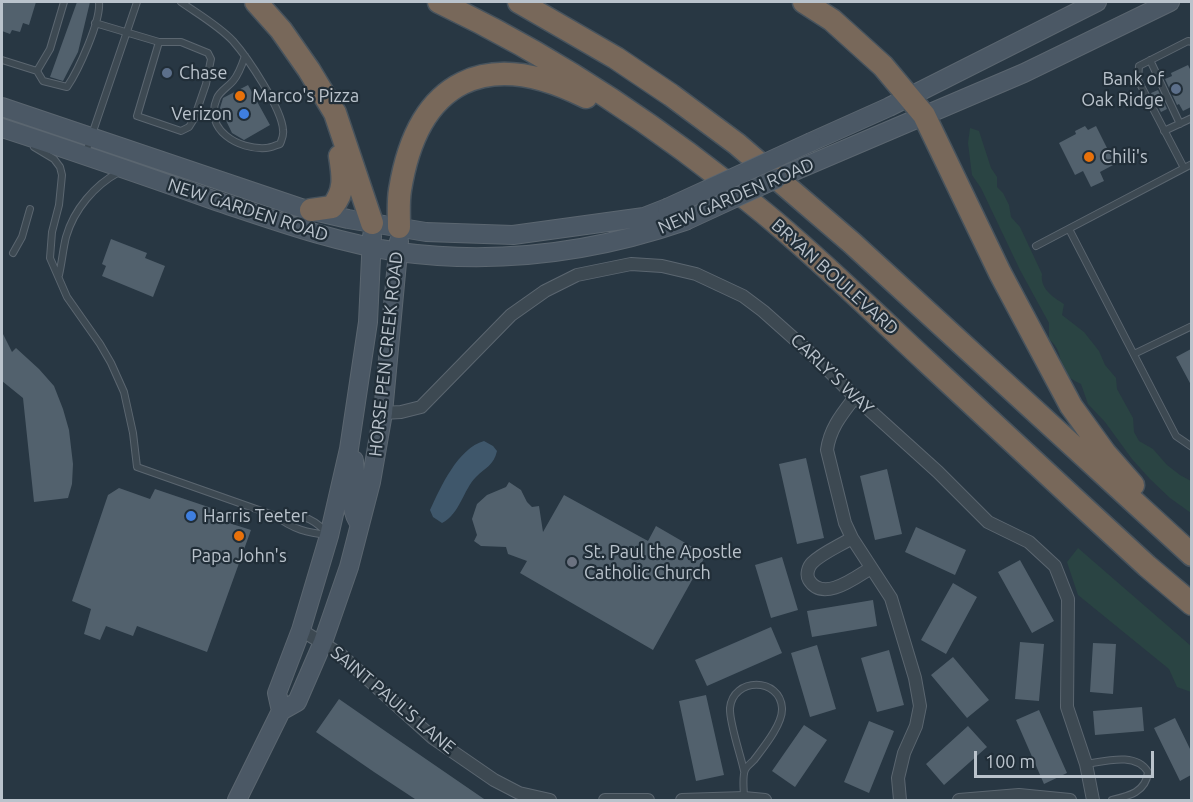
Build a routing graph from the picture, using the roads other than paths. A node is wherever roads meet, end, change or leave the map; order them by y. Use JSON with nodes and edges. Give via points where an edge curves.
{"nodes":[{"id":1,"x":64,"y":2,"type":"edge"},
{"id":2,"x":99,"y":2,"type":"edge"},
{"id":3,"x":137,"y":2,"type":"edge"},
{"id":4,"x":181,"y":2,"type":"edge"},
{"id":5,"x":256,"y":2,"type":"edge"},
{"id":6,"x":439,"y":2,"type":"edge"},
{"id":7,"x":519,"y":2,"type":"edge"},
{"id":8,"x":804,"y":2,"type":"edge"},
{"id":9,"x":1097,"y":2,"type":"edge"},
{"id":10,"x":1170,"y":2,"type":"edge"},
{"id":11,"x":95,"y":23,"type":"junction"},
{"id":12,"x":127,"y":34,"type":"junction"},
{"id":13,"x":159,"y":42,"type":"junction"},
{"id":14,"x":1191,"y":42,"type":"edge"},
{"id":15,"x":245,"y":56,"type":"junction"},
{"id":16,"x":2,"y":60,"type":"edge"},
{"id":17,"x":1150,"y":60,"type":"junction"},
{"id":18,"x":37,"y":70,"type":"junction"},
{"id":19,"x":910,"y":96,"type":"junction"},
{"id":20,"x":2,"y":107,"type":"edge"},
{"id":21,"x":924,"y":115,"type":"junction"},
{"id":22,"x":1191,"y":118,"type":"edge"},
{"id":23,"x":1180,"y":124,"type":"junction"},
{"id":24,"x":340,"y":127,"type":"junction"},
{"id":25,"x":2,"y":130,"type":"edge"},
{"id":26,"x":1164,"y":131,"type":"junction"},
{"id":27,"x":91,"y":137,"type":"junction"},
{"id":28,"x":85,"y":155,"type":"junction"},
{"id":29,"x":1191,"y":164,"type":"edge"},
{"id":30,"x":1184,"y":168,"type":"junction"},
{"id":31,"x":124,"y":169,"type":"junction"},
{"id":32,"x":717,"y":175,"type":"junction"},
{"id":33,"x":30,"y":209,"type":"dead end"},
{"id":34,"x":312,"y":210,"type":"junction"},
{"id":35,"x":372,"y":223,"type":"junction"},
{"id":36,"x":399,"y":227,"type":"junction"},
{"id":37,"x":1069,"y":229,"type":"junction"},
{"id":38,"x":1036,"y":246,"type":"dead end"},
{"id":39,"x":372,"y":247,"type":"junction"},
{"id":40,"x":399,"y":252,"type":"junction"},
{"id":41,"x":14,"y":253,"type":"dead end"},
{"id":42,"x":59,"y":275,"type":"junction"},
{"id":43,"x":1191,"y":326,"type":"edge"},
{"id":44,"x":1134,"y":354,"type":"junction"},
{"id":45,"x":855,"y":397,"type":"junction"},
{"id":46,"x":383,"y":413,"type":"junction"},
{"id":47,"x":351,"y":438,"type":"junction"},
{"id":48,"x":1191,"y":447,"type":"edge"},
{"id":49,"x":276,"y":516,"type":"junction"},
{"id":50,"x":360,"y":525,"type":"junction"},
{"id":51,"x":329,"y":536,"type":"junction"},
{"id":52,"x":852,"y":538,"type":"junction"},
{"id":53,"x":1191,"y":553,"type":"edge"},
{"id":54,"x":349,"y":567,"type":"junction"},
{"id":55,"x":871,"y":568,"type":"junction"},
{"id":56,"x":1191,"y":604,"type":"edge"},
{"id":57,"x":301,"y":630,"type":"junction"},
{"id":58,"x":323,"y":642,"type":"junction"},
{"id":59,"x":281,"y":711,"type":"junction"},
{"id":60,"x":1086,"y":764,"type":"junction"},
{"id":61,"x":744,"y":771,"type":"junction"},
{"id":62,"x":744,"y":798,"type":"junction"},
{"id":63,"x":622,"y":800,"type":"edge"},
{"id":64,"x":237,"y":801,"type":"edge"},
{"id":65,"x":550,"y":801,"type":"edge"},
{"id":66,"x":605,"y":801,"type":"edge"},
{"id":67,"x":648,"y":801,"type":"edge"},
{"id":68,"x":682,"y":801,"type":"edge"},
{"id":69,"x":765,"y":801,"type":"edge"},
{"id":70,"x":900,"y":801,"type":"edge"},
{"id":71,"x":959,"y":801,"type":"edge"},
{"id":72,"x":1070,"y":801,"type":"edge"},
{"id":73,"x":1093,"y":801,"type":"edge"},
{"id":74,"x":1112,"y":801,"type":"edge"}],
"edges":[{"from":1,"to":18,"type":"lane","via":[[50,49]]},
{"from":2,"to":11,"type":"lane"},
{"from":3,"to":12,"type":"lane"},
{"from":4,"to":15,"type":"lane","via":[[232,40]]},
{"from":5,"to":24,"type":"highway","via":[[309,70]]},
{"from":6,"to":32,"type":"highway","name":"BRYAN BOULEVARD","via":[[571,74]]},
{"from":7,"to":53,"type":"highway","name":"BRYAN BOULEVARD","via":[[616,58],[737,144],[852,243]]},
{"from":8,"to":19,"type":"highway","via":[[832,20]]},
{"from":9,"to":19,"type":"main road","name":"NEW GARDEN ROAD"},
{"from":10,"to":21,"type":"main road","name":"NEW GARDEN ROAD","via":[[1024,73]]},
{"from":11,"to":12,"type":"lane"},
{"from":11,"to":18,"type":"lane","via":[[77,73],[67,87],[42,81]]},
{"from":12,"to":13,"type":"lane"},
{"from":12,"to":27,"type":"lane"},
{"from":13,"to":13,"type":"lane","via":[[137,116],[181,131],[194,119],[211,59],[208,53],[182,42]]},
{"from":14,"to":17,"type":"lane"},
{"from":15,"to":15,"type":"lane","via":[[238,74],[217,97],[213,115],[216,124],[230,140],[244,145],[267,148],[280,144],[283,128],[274,105]]},
{"from":16,"to":18,"type":"lane"},
{"from":17,"to":23,"type":"lane"},
{"from":17,"to":26,"type":"lane","via":[[1139,66],[1138,80]]},
{"from":19,"to":21,"type":"highway"},
{"from":19,"to":36,"type":"main road","name":"NEW GARDEN ROAD","bridge":true,"via":[[644,217],[513,236]]},
{"from":20,"to":27,"type":"main road","name":"NEW GARDEN ROAD"},
{"from":21,"to":40,"type":"main road","name":"NEW GARDEN ROAD","bridge":true,"via":[[685,221],[615,242],[544,255],[487,257]]},
{"from":21,"to":53,"type":"highway","via":[[1000,273],[1071,406],[1105,453]]},
{"from":22,"to":23,"type":"lane"},
{"from":23,"to":26,"type":"lane"},
{"from":24,"to":34,"type":"highway","via":[[344,183],[341,195],[332,207]]},
{"from":24,"to":35,"type":"highway"},
{"from":25,"to":28,"type":"main road","name":"NEW GARDEN ROAD"},
{"from":25,"to":42,"type":"lane","via":[[42,151],[60,167],[59,205],[50,258]]},
{"from":26,"to":30,"type":"lane"},
{"from":27,"to":28,"type":"lane"},
{"from":27,"to":34,"type":"main road","name":"NEW GARDEN ROAD"},
{"from":28,"to":31,"type":"main road","name":"NEW GARDEN ROAD"},
{"from":29,"to":30,"type":"lane"},
{"from":30,"to":37,"type":"lane"},
{"from":31,"to":39,"type":"main road","name":"NEW GARDEN ROAD","via":[[268,219]]},
{"from":31,"to":42,"type":"lane","via":[[100,185],[77,212],[66,237]]},
{"from":32,"to":36,"type":"highway","via":[[566,87],[525,75],[486,76],[455,87],[433,104],[423,118],[409,149],[399,192]]},
{"from":32,"to":56,"type":"highway","name":"BRYAN BOULEVARD","via":[[817,260]]},
{"from":33,"to":41,"type":"lane"},
{"from":34,"to":35,"type":"main road","name":"NEW GARDEN ROAD"},
{"from":35,"to":36,"type":"main road","name":"NEW GARDEN ROAD"},
{"from":35,"to":39,"type":"main road","name":"HORSE PEN CREEK ROAD"},
{"from":36,"to":40,"type":"main road","name":"HORSE PEN CREEK ROAD"},
{"from":37,"to":38,"type":"lane"},
{"from":37,"to":44,"type":"lane"},
{"from":39,"to":40,"type":"main road","name":"NEW GARDEN ROAD"},
{"from":39,"to":47,"type":"main road","name":"HORSE PEN CREEK ROAD","via":[[368,322]]},
{"from":40,"to":46,"type":"main road","name":"HORSE PEN CREEK ROAD"},
{"from":42,"to":49,"type":"lane","via":[[67,297],[100,344],[124,392],[137,467]]},
{"from":43,"to":44,"type":"lane"},
{"from":44,"to":48,"type":"lane","via":[[1176,436]]},
{"from":45,"to":46,"type":"street","name":"CARLY'S WAY","via":[[810,352],[743,296],[696,274],[631,264],[577,275],[528,301],[421,407]]},
{"from":45,"to":52,"type":"street","via":[[828,437],[827,450]]},
{"from":45,"to":60,"type":"street","name":"CARLY'S WAY","via":[[988,522],[1029,542],[1055,566],[1068,599],[1067,707]]},
{"from":46,"to":50,"type":"main road","name":"HORSE PEN CREEK ROAD"},
{"from":47,"to":50,"type":"main road","via":[[356,477],[352,506]]},
{"from":47,"to":51,"type":"main road","name":"HORSE PEN CREEK ROAD"},
{"from":49,"to":51,"type":"lane","via":[[287,525]]},
{"from":49,"to":51,"type":"lane","via":[[292,513],[316,521]]},
{"from":50,"to":54,"type":"main road","name":"HORSE PEN CREEK ROAD"},
{"from":51,"to":54,"type":"main road","via":[[339,542]]},
{"from":51,"to":57,"type":"main road","name":"HORSE PEN CREEK ROAD"},
{"from":52,"to":55,"type":"street"},
{"from":52,"to":55,"type":"street","via":[[812,563],[808,580],[824,589],[834,588]]},
{"from":54,"to":58,"type":"main road","name":"HORSE PEN CREEK ROAD"},
{"from":55,"to":70,"type":"street","via":[[891,598],[920,706],[898,778]]},
{"from":57,"to":58,"type":"street","name":"SAINT PAUL'S LANE"},
{"from":57,"to":59,"type":"main road","name":"HORSE PEN CREEK ROAD","via":[[277,693]]},
{"from":58,"to":59,"type":"main road","name":"HORSE PEN CREEK ROAD","via":[[297,702]]},
{"from":58,"to":65,"type":"street","name":"SAINT PAUL'S LANE","via":[[433,738],[509,788]]},
{"from":59,"to":64,"type":"main road","name":"HORSE PEN CREEK ROAD"},
{"from":60,"to":73,"type":"street","name":"CARLY'S WAY"},
{"from":60,"to":74,"type":"lane","via":[[1133,760],[1145,767],[1148,772],[1143,787]]},
{"from":61,"to":61,"type":"lane","via":[[768,742],[782,710],[771,689],[757,684],[743,687],[732,699],[729,710]]},
{"from":61,"to":62,"type":"lane"},
{"from":62,"to":68,"type":"street"},
{"from":62,"to":69,"type":"street"},
{"from":63,"to":66,"type":"street"},
{"from":63,"to":67,"type":"street"},
{"from":71,"to":72,"type":"street","via":[[1019,795]]}]}
